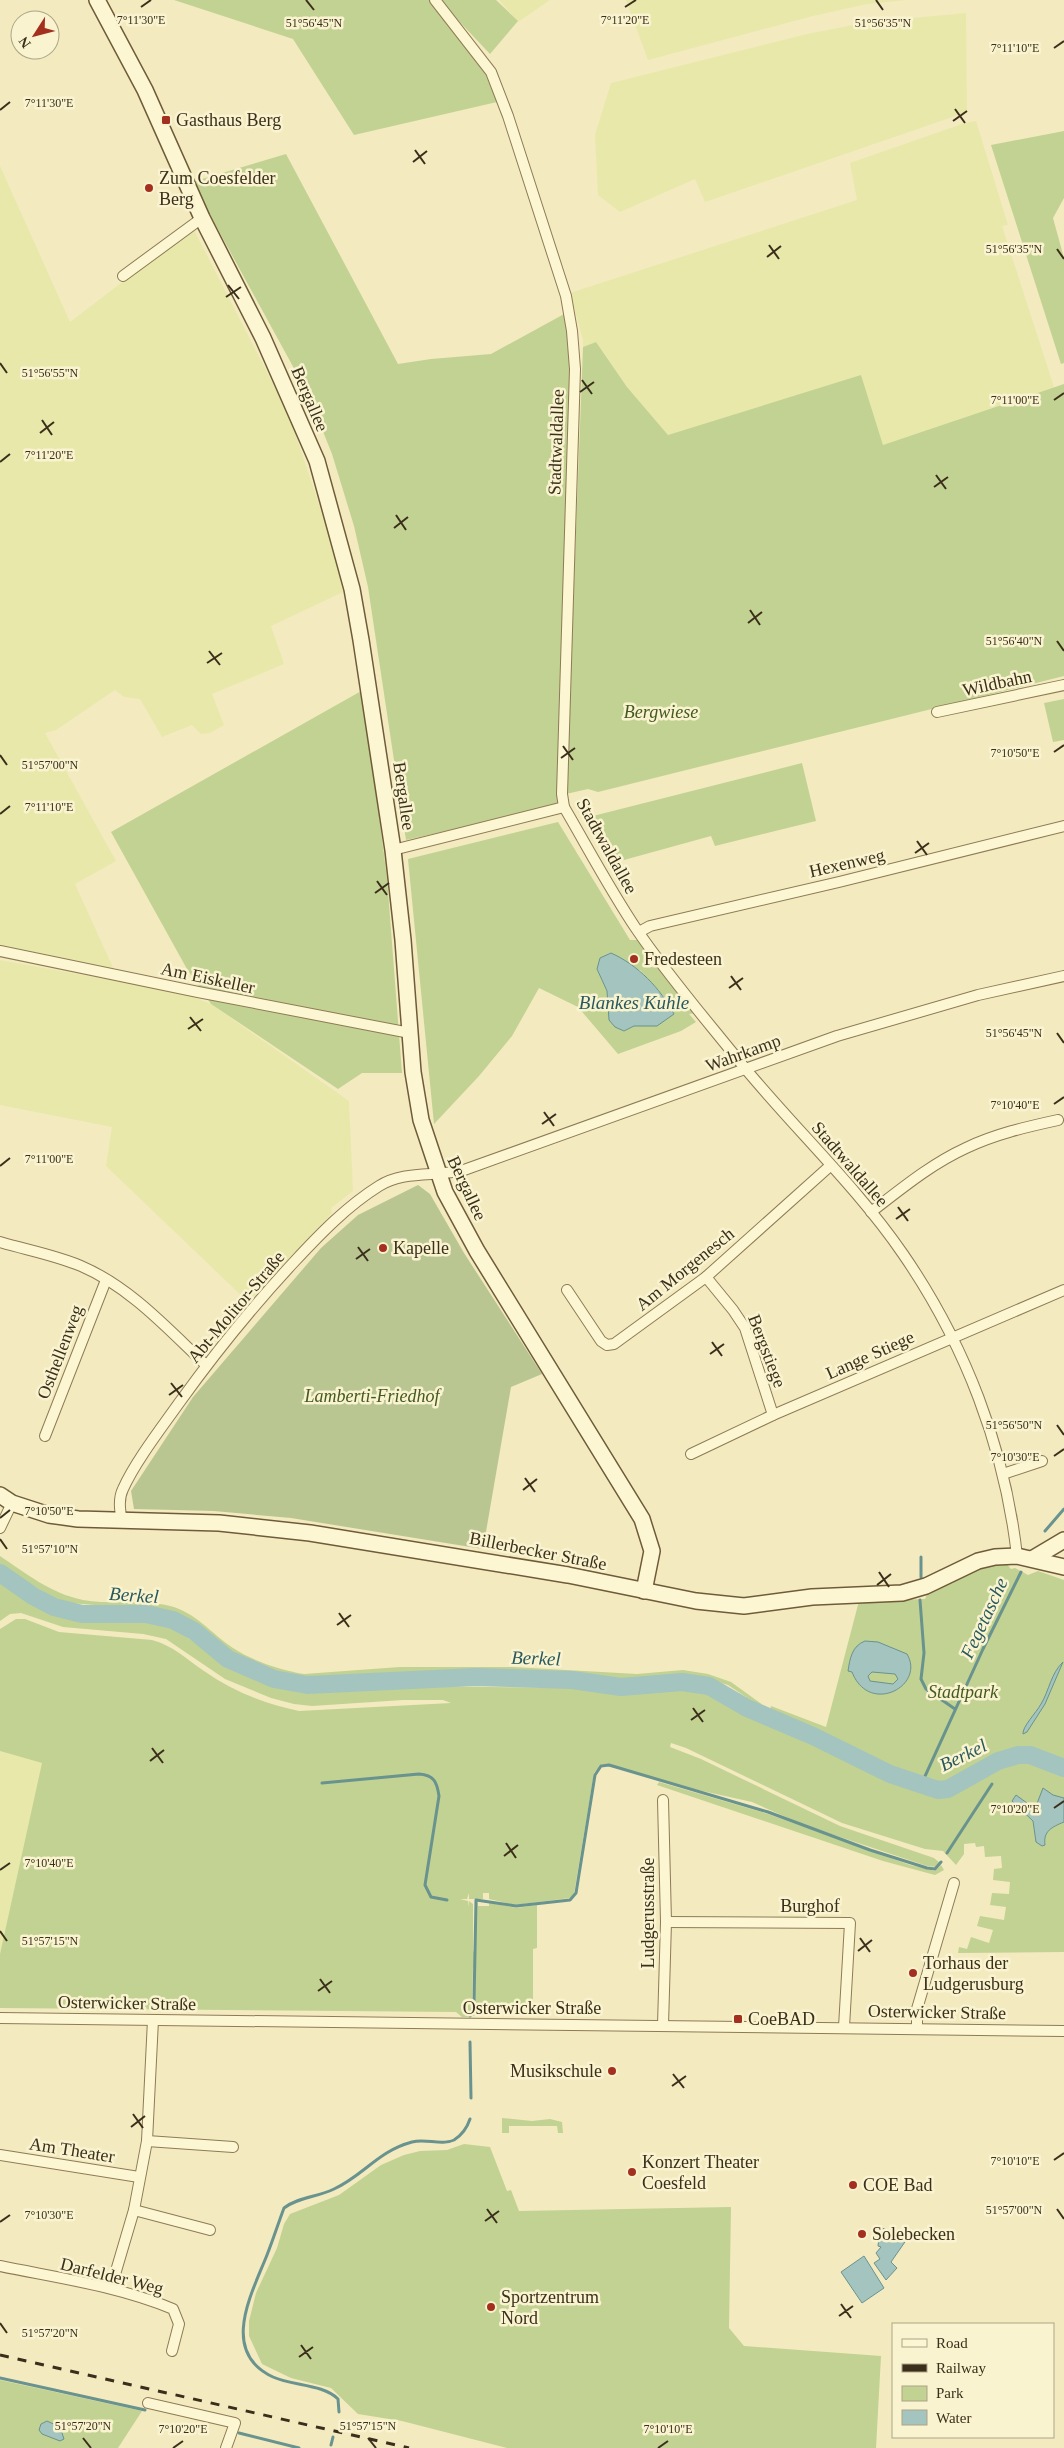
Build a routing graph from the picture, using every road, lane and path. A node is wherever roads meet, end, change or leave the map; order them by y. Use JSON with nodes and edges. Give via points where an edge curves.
{"nodes":[{"id":1,"x":97,"y":0,"type":"edge"},
{"id":2,"x":435,"y":0,"type":"edge"},
{"id":3,"x":202,"y":218,"type":"junction"},
{"id":4,"x":123,"y":276,"type":"dead end"},
{"id":5,"x":1064,"y":685,"type":"edge"},
{"id":6,"x":937,"y":712,"type":"dead end"},
{"id":7,"x":564,"y":807,"type":"junction"},
{"id":8,"x":1064,"y":826,"type":"edge"},
{"id":9,"x":393,"y":850,"type":"junction"},
{"id":10,"x":638,"y":932,"type":"junction"},
{"id":11,"x":0,"y":951,"type":"edge"},
{"id":12,"x":1064,"y":976,"type":"edge"},
{"id":13,"x":410,"y":1033,"type":"junction"},
{"id":14,"x":746,"y":1069,"type":"junction"},
{"id":15,"x":1058,"y":1120,"type":"dead end"},
{"id":16,"x":830,"y":1166,"type":"junction"},
{"id":17,"x":438,"y":1174,"type":"junction"},
{"id":18,"x":871,"y":1212,"type":"junction"},
{"id":19,"x":0,"y":1242,"type":"edge"},
{"id":20,"x":706,"y":1278,"type":"junction"},
{"id":21,"x":106,"y":1280,"type":"junction"},
{"id":22,"x":567,"y":1290,"type":"dead end"},
{"id":23,"x":1064,"y":1290,"type":"edge"},
{"id":24,"x":953,"y":1337,"type":"junction"},
{"id":25,"x":206,"y":1365,"type":"junction"},
{"id":26,"x":773,"y":1415,"type":"junction"},
{"id":27,"x":45,"y":1436,"type":"dead end"},
{"id":28,"x":691,"y":1454,"type":"dead end"},
{"id":29,"x":1042,"y":1461,"type":"dead end"},
{"id":30,"x":1003,"y":1474,"type":"junction"},
{"id":31,"x":6,"y":1499,"type":"edge"},
{"id":32,"x":122,"y":1522,"type":"junction"},
{"id":33,"x":0,"y":1528,"type":"edge"},
{"id":34,"x":1064,"y":1540,"type":"edge"},
{"id":35,"x":1025,"y":1558,"type":"junction"},
{"id":36,"x":1064,"y":1567,"type":"edge"},
{"id":37,"x":644,"y":1591,"type":"junction"},
{"id":38,"x":663,"y":1800,"type":"dead end"},
{"id":39,"x":954,"y":1883,"type":"dead end"},
{"id":40,"x":666,"y":1922,"type":"junction"},
{"id":41,"x":0,"y":2018,"type":"edge"},
{"id":42,"x":152,"y":2020,"type":"junction"},
{"id":43,"x":663,"y":2025,"type":"junction"},
{"id":44,"x":844,"y":2027,"type":"junction"},
{"id":45,"x":917,"y":2028,"type":"junction"},
{"id":46,"x":1064,"y":2031,"type":"edge"},
{"id":47,"x":147,"y":2141,"type":"junction"},
{"id":48,"x":233,"y":2147,"type":"dead end"},
{"id":49,"x":0,"y":2155,"type":"edge"},
{"id":50,"x":139,"y":2177,"type":"junction"},
{"id":51,"x":134,"y":2210,"type":"junction"},
{"id":52,"x":210,"y":2230,"type":"dead end"},
{"id":53,"x":0,"y":2266,"type":"edge"},
{"id":54,"x":111,"y":2288,"type":"junction"},
{"id":55,"x":172,"y":2351,"type":"dead end"},
{"id":56,"x":148,"y":2403,"type":"dead end"},
{"id":57,"x":226,"y":2448,"type":"edge"}],
"edges":[{"from":1,"to":3,"type":"street","name":"Bergallee","via":[[161,123]]},
{"from":2,"to":7,"type":"street","name":"Stadtwaldallee","via":[[491,72],[554,257],[572,332],[575,369]]},
{"from":3,"to":4,"type":"street"},
{"from":3,"to":9,"type":"street","name":"Bergallee","via":[[263,338],[317,462],[352,589]]},
{"from":5,"to":6,"type":"street","name":"Wildbahn"},
{"from":7,"to":9,"type":"street"},
{"from":7,"to":10,"type":"street","name":"Stadtwaldallee"},
{"from":8,"to":10,"type":"street","name":"Hexenweg","via":[[650,926]]},
{"from":9,"to":13,"type":"street","name":"Bergallee"},
{"from":10,"to":14,"type":"street","name":"Stadtwaldallee"},
{"from":11,"to":13,"type":"street","name":"Am Eiskeller"},
{"from":12,"to":14,"type":"street","name":"Wahrkamp","via":[[928,1008]]},
{"from":13,"to":17,"type":"street","name":"Bergallee","via":[[418,1102]]},
{"from":14,"to":16,"type":"street","name":"Stadtwaldallee"},
{"from":14,"to":17,"type":"street","name":"Wahrkamp","via":[[494,1160]]},
{"from":15,"to":18,"type":"street","via":[[1020,1128],[966,1148],[907,1184]]},
{"from":16,"to":18,"type":"street","name":"Stadtwaldallee"},
{"from":16,"to":20,"type":"street","name":"Am Morgenesch"},
{"from":17,"to":25,"type":"street","name":"Abt-Molitor-Straße","via":[[415,1174],[380,1185],[350,1207],[323,1231],[260,1299]]},
{"from":17,"to":37,"type":"street","name":"Bergallee","via":[[473,1244],[642,1519],[652,1551]]},
{"from":18,"to":24,"type":"street","name":"Stadtwaldallee","via":[[903,1254]]},
{"from":19,"to":21,"type":"street","via":[[82,1267]]},
{"from":20,"to":22,"type":"street","name":"Am Morgenesch","via":[[633,1332],[607,1345],[593,1332]]},
{"from":20,"to":26,"type":"street","name":"Bergstiege","via":[[744,1328]]},
{"from":21,"to":25,"type":"street","via":[[133,1298]]},
{"from":21,"to":27,"type":"street","name":"Osthellenweg"},
{"from":23,"to":24,"type":"street","name":"Lange Stiege"},
{"from":24,"to":26,"type":"street","name":"Lange Stiege"},
{"from":24,"to":30,"type":"street","name":"Stadtwaldallee","via":[[983,1408]]},
{"from":25,"to":32,"type":"street","name":"Abt-Molitor-Straße","via":[[123,1488]]},
{"from":26,"to":28,"type":"street","name":"Lange Stiege"},
{"from":29,"to":30,"type":"street"},
{"from":30,"to":35,"type":"street","name":"Stadtwaldallee"},
{"from":31,"to":32,"type":"street","name":"Billerbecker Straße","via":[[49,1515]]},
{"from":31,"to":33,"type":"street"},
{"from":32,"to":37,"type":"street","name":"Billerbecker Straße","via":[[219,1523],[310,1533],[521,1566]]},
{"from":34,"to":35,"type":"street"},
{"from":35,"to":36,"type":"street","name":"Billerbecker Straße"},
{"from":35,"to":37,"type":"street","name":"Billerbecker Straße","via":[[994,1557],[978,1561],[926,1586],[892,1593],[812,1597],[744,1606]]},
{"from":38,"to":40,"type":"street","name":"Ludgerusstraße"},
{"from":39,"to":45,"type":"street","via":[[916,2009]]},
{"from":40,"to":43,"type":"street","name":"Ludgerusstraße"},
{"from":40,"to":44,"type":"street","name":"Burghof","via":[[850,1923]]},
{"from":41,"to":42,"type":"street","name":"Osterwicker Straße"},
{"from":42,"to":43,"type":"street","name":"Osterwicker Straße"},
{"from":42,"to":47,"type":"street"},
{"from":43,"to":44,"type":"street","name":"Osterwicker Straße"},
{"from":44,"to":45,"type":"street","name":"Osterwicker Straße"},
{"from":45,"to":46,"type":"street","name":"Osterwicker Straße"},
{"from":47,"to":48,"type":"street"},
{"from":47,"to":50,"type":"street"},
{"from":49,"to":50,"type":"street","name":"Am Theater"},
{"from":50,"to":51,"type":"street"},
{"from":51,"to":52,"type":"street"},
{"from":51,"to":54,"type":"street"},
{"from":53,"to":54,"type":"street","name":"Darfelder Weg"},
{"from":54,"to":55,"type":"street","name":"Darfelder Weg","via":[[173,2309],[179,2324]]},
{"from":56,"to":57,"type":"street","via":[[236,2423]]}]}
